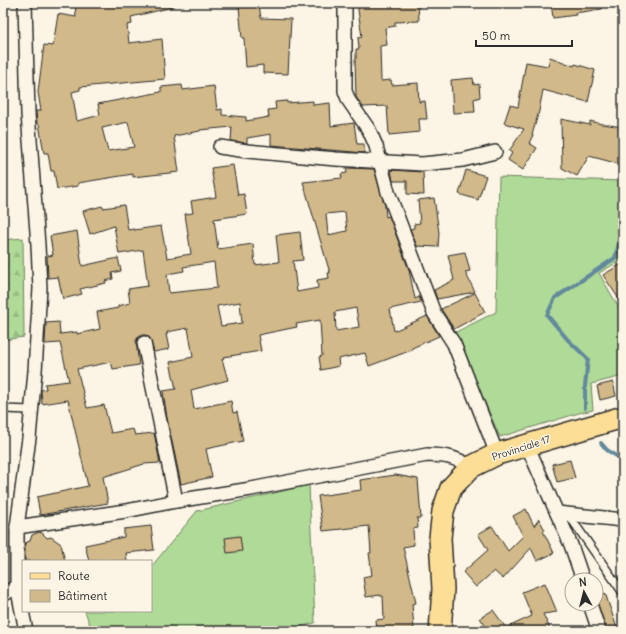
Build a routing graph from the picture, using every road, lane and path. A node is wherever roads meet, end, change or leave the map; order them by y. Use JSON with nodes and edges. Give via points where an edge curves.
{"nodes":[{"id":1,"x":25,"y":3,"type":"edge"},
{"id":2,"x":345,"y":3,"type":"edge"},
{"id":3,"x":220,"y":146,"type":"dead end"},
{"id":4,"x":495,"y":152,"type":"dead end"},
{"id":5,"x":380,"y":161,"type":"junction"},
{"id":6,"x":144,"y":343,"type":"dead end"},
{"id":7,"x":3,"y":409,"type":"edge"},
{"id":8,"x":31,"y":410,"type":"junction"},
{"id":9,"x":623,"y":417,"type":"edge"},
{"id":10,"x":527,"y":445,"type":"junction"},
{"id":11,"x":497,"y":454,"type":"junction"},
{"id":12,"x":471,"y":467,"type":"junction"},
{"id":13,"x":176,"y":501,"type":"junction"},
{"id":14,"x":562,"y":514,"type":"junction"},
{"id":15,"x":623,"y":520,"type":"edge"},
{"id":16,"x":17,"y":527,"type":"junction"},
{"id":17,"x":580,"y":572,"type":"edge"},
{"id":18,"x":17,"y":586,"type":"junction"},
{"id":19,"x":623,"y":593,"type":"edge"},
{"id":20,"x":3,"y":594,"type":"edge"},
{"id":21,"x":22,"y":611,"type":"edge"},
{"id":22,"x":22,"y":612,"type":"edge"},
{"id":23,"x":593,"y":612,"type":"edge"},
{"id":24,"x":26,"y":631,"type":"edge"},
{"id":25,"x":440,"y":631,"type":"edge"},
{"id":26,"x":599,"y":631,"type":"edge"}],
"edges":[{"from":1,"to":8,"type":"street","via":[[28,114],[40,288]]},
{"from":2,"to":5,"type":"street","via":[[346,91],[349,101],[370,130]]},
{"from":3,"to":5,"type":"street","via":[[255,152]]},
{"from":4,"to":5,"type":"street","via":[[463,160],[422,164]]},
{"from":5,"to":11,"type":"street","via":[[388,192],[434,313],[454,344]]},
{"from":6,"to":13,"type":"street"},
{"from":7,"to":8,"type":"lane"},
{"from":8,"to":16,"type":"street"},
{"from":9,"to":10,"type":"main road","name":"Provinciale 17"},
{"from":10,"to":11,"type":"main road","name":"Provinciale 17"},
{"from":10,"to":14,"type":"street"},
{"from":11,"to":12,"type":"main road","name":"Provinciale 17"},
{"from":12,"to":13,"type":"street","via":[[444,455],[427,455]]},
{"from":12,"to":25,"type":"main road","name":"Provinciale 17","via":[[451,488],[443,511],[440,538],[443,589]]},
{"from":13,"to":16,"type":"street"},
{"from":14,"to":15,"type":"street"},
{"from":14,"to":17,"type":"street"},
{"from":14,"to":19,"type":"lane"},
{"from":16,"to":18,"type":"street"},
{"from":18,"to":20,"type":"street"},
{"from":18,"to":21,"type":"street"},
{"from":22,"to":24,"type":"street"},
{"from":23,"to":26,"type":"street"}]}
